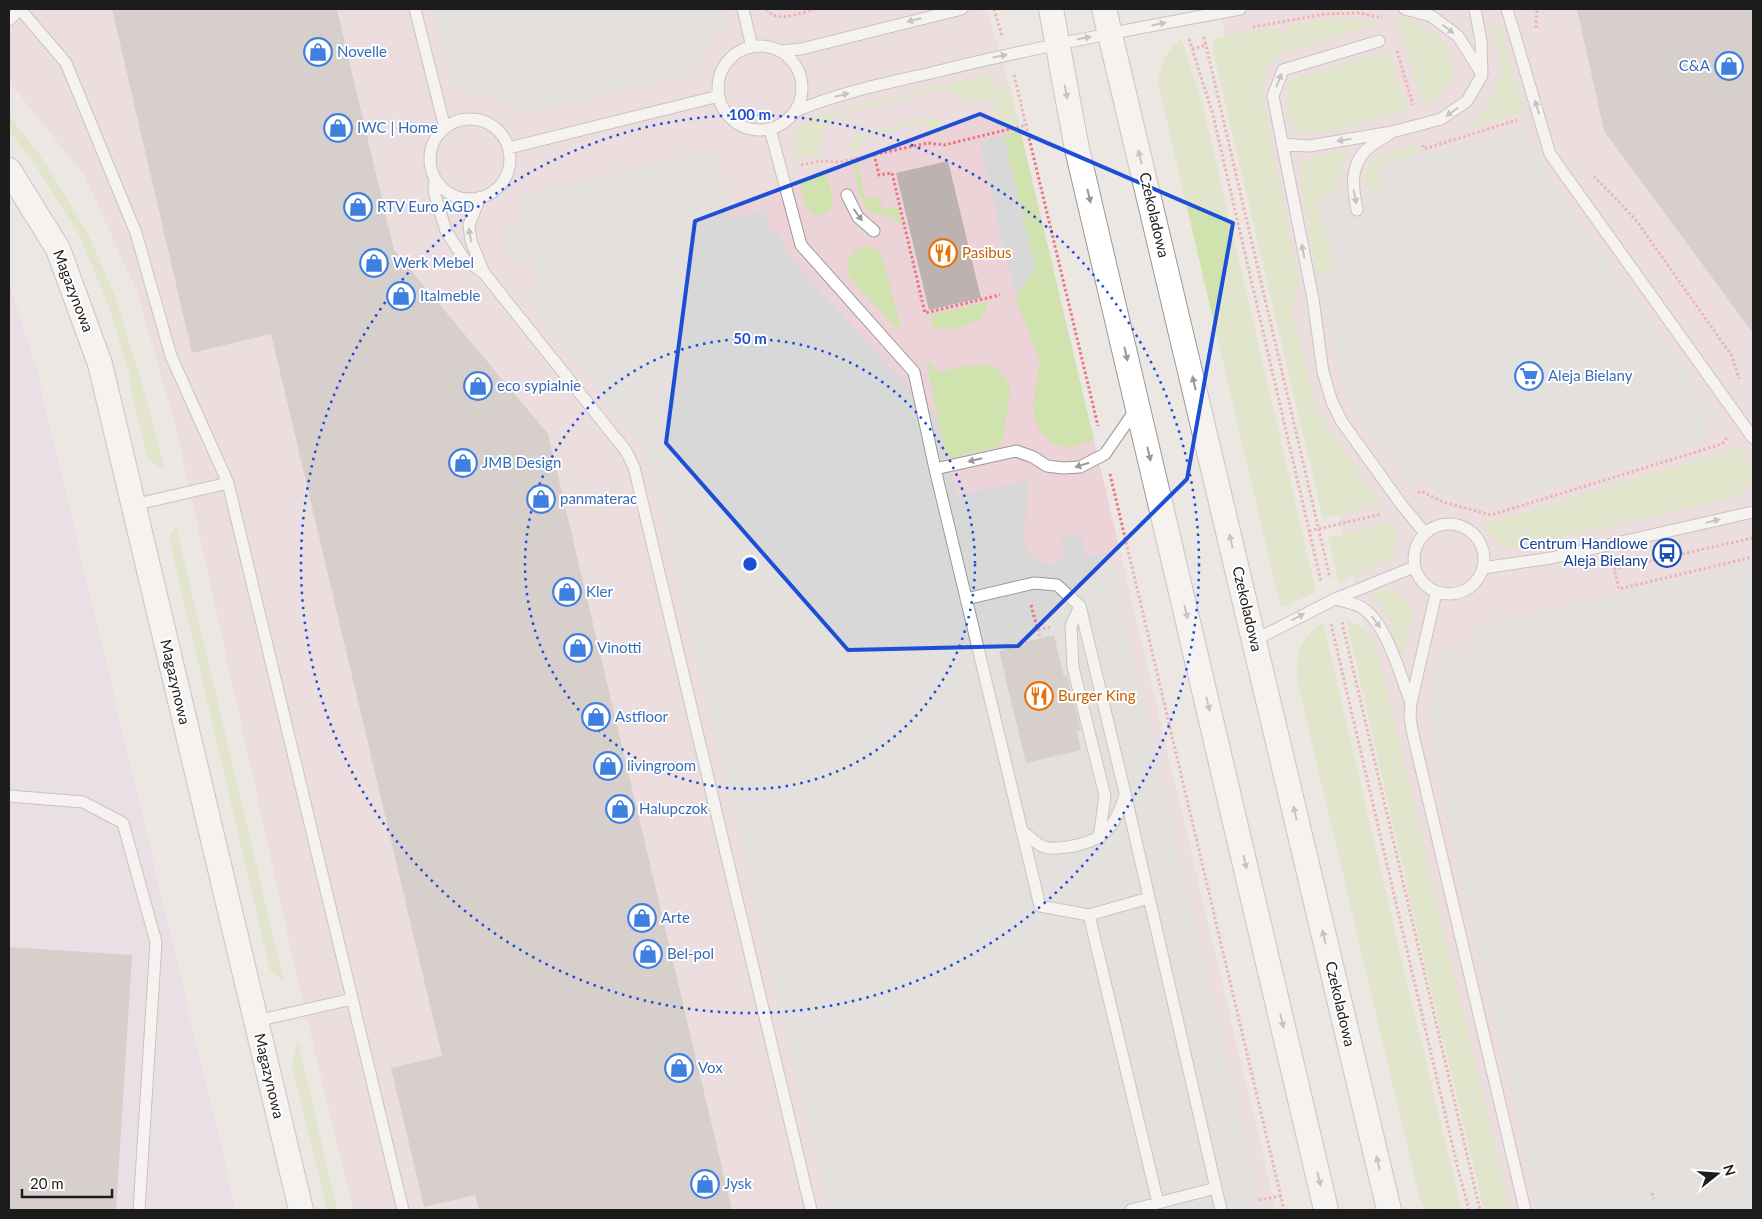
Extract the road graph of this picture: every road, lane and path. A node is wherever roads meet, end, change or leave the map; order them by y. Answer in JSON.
{"nodes":[{"id":1,"x":20,"y":9,"type":"edge"},
{"id":2,"x":415,"y":9,"type":"edge"},
{"id":3,"x":743,"y":9,"type":"edge"},
{"id":4,"x":766,"y":9,"type":"edge"},
{"id":5,"x":815,"y":9,"type":"edge"},
{"id":6,"x":962,"y":9,"type":"edge"},
{"id":7,"x":1051,"y":9,"type":"edge"},
{"id":8,"x":1104,"y":9,"type":"edge"},
{"id":9,"x":1240,"y":9,"type":"edge"},
{"id":10,"x":1405,"y":9,"type":"edge"},
{"id":11,"x":1475,"y":9,"type":"edge"},
{"id":12,"x":1507,"y":9,"type":"edge"},
{"id":13,"x":1537,"y":9,"type":"edge"},
{"id":14,"x":9,"y":20,"type":"edge"},
{"id":15,"x":1202,"y":29,"type":"dead end"},
{"id":16,"x":1536,"y":30,"type":"dead end"},
{"id":17,"x":1111,"y":33,"type":"junction"},
{"id":18,"x":1380,"y":41,"type":"dead end"},
{"id":19,"x":1056,"y":44,"type":"junction"},
{"id":20,"x":1206,"y":45,"type":"junction"},
{"id":21,"x":752,"y":47,"type":"junction"},
{"id":22,"x":1192,"y":49,"type":"dead end"},
{"id":23,"x":780,"y":51,"type":"junction"},
{"id":24,"x":1482,"y":74,"type":"junction"},
{"id":25,"x":1013,"y":75,"type":"dead end"},
{"id":26,"x":719,"y":96,"type":"junction"},
{"id":27,"x":796,"y":111,"type":"junction"},
{"id":28,"x":1524,"y":120,"type":"dead end"},
{"id":29,"x":1026,"y":125,"type":"junction"},
{"id":30,"x":445,"y":128,"type":"junction"},
{"id":31,"x":770,"y":129,"type":"junction"},
{"id":32,"x":1392,"y":132,"type":"junction"},
{"id":33,"x":1282,"y":144,"type":"junction"},
{"id":34,"x":1423,"y":144,"type":"dead end"},
{"id":35,"x":509,"y":148,"type":"junction"},
{"id":36,"x":874,"y":154,"type":"junction"},
{"id":37,"x":9,"y":170,"type":"edge"},
{"id":38,"x":781,"y":170,"type":"junction"},
{"id":39,"x":1588,"y":170,"type":"dead end"},
{"id":40,"x":435,"y":178,"type":"junction"},
{"id":41,"x":847,"y":195,"type":"dead end"},
{"id":42,"x":480,"y":197,"type":"junction"},
{"id":43,"x":1357,"y":210,"type":"dead end"},
{"id":44,"x":874,"y":231,"type":"dead end"},
{"id":45,"x":484,"y":273,"type":"junction"},
{"id":46,"x":1000,"y":295,"type":"dead end"},
{"id":47,"x":1739,"y":382,"type":"dead end"},
{"id":48,"x":1138,"y":407,"type":"junction"},
{"id":49,"x":1732,"y":431,"type":"dead end"},
{"id":50,"x":1753,"y":438,"type":"edge"},
{"id":51,"x":1105,"y":454,"type":"junction"},
{"id":52,"x":935,"y":470,"type":"junction"},
{"id":53,"x":228,"y":483,"type":"junction"},
{"id":54,"x":1416,"y":494,"type":"dead end"},
{"id":55,"x":133,"y":505,"type":"junction"},
{"id":56,"x":1753,"y":512,"type":"edge"},
{"id":57,"x":1386,"y":513,"type":"dead end"},
{"id":58,"x":1319,"y":529,"type":"junction"},
{"id":59,"x":1309,"y":531,"type":"dead end"},
{"id":60,"x":1424,"y":532,"type":"junction"},
{"id":61,"x":1753,"y":538,"type":"edge"},
{"id":62,"x":1753,"y":557,"type":"edge"},
{"id":63,"x":1414,"y":567,"type":"junction"},
{"id":64,"x":1483,"y":568,"type":"junction"},
{"id":65,"x":1331,"y":583,"type":"dead end"},
{"id":66,"x":1436,"y":593,"type":"junction"},
{"id":67,"x":966,"y":599,"type":"junction"},
{"id":68,"x":1335,"y":599,"type":"junction"},
{"id":69,"x":1031,"y":603,"type":"dead end"},
{"id":70,"x":1080,"y":606,"type":"junction"},
{"id":71,"x":1341,"y":619,"type":"dead end"},
{"id":72,"x":1040,"y":638,"type":"dead end"},
{"id":73,"x":1255,"y":640,"type":"junction"},
{"id":74,"x":1412,"y":703,"type":"junction"},
{"id":75,"x":1125,"y":793,"type":"junction"},
{"id":76,"x":9,"y":796,"type":"edge"},
{"id":77,"x":1022,"y":831,"type":"junction"},
{"id":78,"x":1098,"y":838,"type":"junction"},
{"id":79,"x":1149,"y":898,"type":"junction"},
{"id":80,"x":1089,"y":916,"type":"junction"},
{"id":81,"x":352,"y":999,"type":"junction"},
{"id":82,"x":256,"y":1021,"type":"junction"},
{"id":83,"x":1216,"y":1188,"type":"junction"},
{"id":84,"x":1652,"y":1193,"type":"dead end"},
{"id":85,"x":1281,"y":1196,"type":"junction"},
{"id":86,"x":1654,"y":1199,"type":"dead end"},
{"id":87,"x":1259,"y":1200,"type":"dead end"},
{"id":88,"x":1158,"y":1204,"type":"junction"},
{"id":89,"x":139,"y":1210,"type":"edge"},
{"id":90,"x":301,"y":1210,"type":"edge"},
{"id":91,"x":403,"y":1210,"type":"edge"},
{"id":92,"x":811,"y":1210,"type":"edge"},
{"id":93,"x":1131,"y":1210,"type":"edge"},
{"id":94,"x":1221,"y":1210,"type":"edge"},
{"id":95,"x":1284,"y":1210,"type":"edge"},
{"id":96,"x":1326,"y":1210,"type":"edge"},
{"id":97,"x":1389,"y":1210,"type":"edge"},
{"id":98,"x":1480,"y":1210,"type":"edge"},
{"id":99,"x":1525,"y":1210,"type":"edge"}],
"edges":[{"from":1,"to":14,"type":"lane"},
{"from":1,"to":53,"type":"lane"},
{"from":2,"to":30,"type":"lane"},
{"from":3,"to":21,"type":"lane"},
{"from":4,"to":5,"type":"path"},
{"from":6,"to":23,"type":"lane","one_way":true},
{"from":7,"to":19,"type":"street"},
{"from":8,"to":17,"type":"street","name":"Czekoladowa"},
{"from":17,"to":9,"type":"lane","one_way":true},
{"from":10,"to":24,"type":"lane","one_way":true},
{"from":11,"to":24,"type":"lane"},
{"from":50,"to":12,"type":"lane","one_way":true},
{"from":13,"to":16,"type":"path"},
{"from":15,"to":20,"type":"path"},
{"from":19,"to":17,"type":"lane","one_way":true},
{"from":73,"to":17,"type":"street","name":"Czekoladowa","one_way":true},
{"from":33,"to":18,"type":"lane","one_way":true},
{"from":27,"to":19,"type":"lane","one_way":true},
{"from":19,"to":48,"type":"street","one_way":true},
{"from":20,"to":22,"type":"path"},
{"from":20,"to":58,"type":"path"},
{"from":21,"to":23,"type":"lane"},
{"from":21,"to":26,"type":"lane"},
{"from":23,"to":27,"type":"lane"},
{"from":24,"to":32,"type":"lane","one_way":true},
{"from":25,"to":29,"type":"path"},
{"from":26,"to":31,"type":"lane"},
{"from":26,"to":35,"type":"lane"},
{"from":27,"to":31,"type":"lane"},
{"from":28,"to":34,"type":"path"},
{"from":29,"to":36,"type":"path"},
{"from":29,"to":51,"type":"path"},
{"from":30,"to":35,"type":"lane"},
{"from":30,"to":40,"type":"lane"},
{"from":31,"to":38,"type":"lane"},
{"from":32,"to":33,"type":"lane","one_way":true},
{"from":32,"to":43,"type":"lane","one_way":true},
{"from":60,"to":33,"type":"lane","one_way":true},
{"from":35,"to":42,"type":"lane"},
{"from":36,"to":38,"type":"path"},
{"from":36,"to":46,"type":"path"},
{"from":37,"to":55,"type":"street","name":"Magazynowa"},
{"from":38,"to":52,"type":"lane"},
{"from":39,"to":47,"type":"path"},
{"from":40,"to":42,"type":"lane"},
{"from":40,"to":45,"type":"lane"},
{"from":41,"to":44,"type":"lane","one_way":true},
{"from":45,"to":42,"type":"lane","one_way":true},
{"from":45,"to":92,"type":"lane"},
{"from":48,"to":51,"type":"lane"},
{"from":48,"to":96,"type":"street","one_way":true},
{"from":49,"to":54,"type":"path"},
{"from":51,"to":52,"type":"lane","one_way":true},
{"from":51,"to":85,"type":"path"},
{"from":52,"to":67,"type":"lane"},
{"from":53,"to":55,"type":"lane"},
{"from":53,"to":81,"type":"lane"},
{"from":55,"to":82,"type":"street","name":"Magazynowa"},
{"from":64,"to":56,"type":"lane","one_way":true},
{"from":57,"to":58,"type":"path"},
{"from":58,"to":59,"type":"path"},
{"from":58,"to":65,"type":"path"},
{"from":60,"to":63,"type":"lane"},
{"from":60,"to":64,"type":"lane"},
{"from":61,"to":62,"type":"path"},
{"from":63,"to":66,"type":"lane"},
{"from":63,"to":68,"type":"lane"},
{"from":64,"to":66,"type":"lane"},
{"from":66,"to":74,"type":"lane"},
{"from":67,"to":70,"type":"lane"},
{"from":67,"to":77,"type":"lane"},
{"from":73,"to":68,"type":"lane","one_way":true},
{"from":68,"to":74,"type":"lane","one_way":true},
{"from":69,"to":72,"type":"path"},
{"from":70,"to":75,"type":"lane"},
{"from":70,"to":78,"type":"lane"},
{"from":71,"to":98,"type":"path"},
{"from":97,"to":73,"type":"street","name":"Czekoladowa","one_way":true},
{"from":74,"to":99,"type":"lane"},
{"from":75,"to":78,"type":"lane"},
{"from":75,"to":79,"type":"lane"},
{"from":76,"to":89,"type":"lane"},
{"from":77,"to":78,"type":"lane"},
{"from":77,"to":80,"type":"lane"},
{"from":79,"to":80,"type":"lane"},
{"from":79,"to":83,"type":"lane"},
{"from":80,"to":88,"type":"lane"},
{"from":81,"to":82,"type":"lane"},
{"from":81,"to":91,"type":"lane"},
{"from":82,"to":90,"type":"street","name":"Magazynowa"},
{"from":83,"to":88,"type":"lane"},
{"from":83,"to":94,"type":"lane"},
{"from":84,"to":86,"type":"path"},
{"from":85,"to":87,"type":"path"},
{"from":85,"to":95,"type":"path"},
{"from":88,"to":93,"type":"lane"}]}
